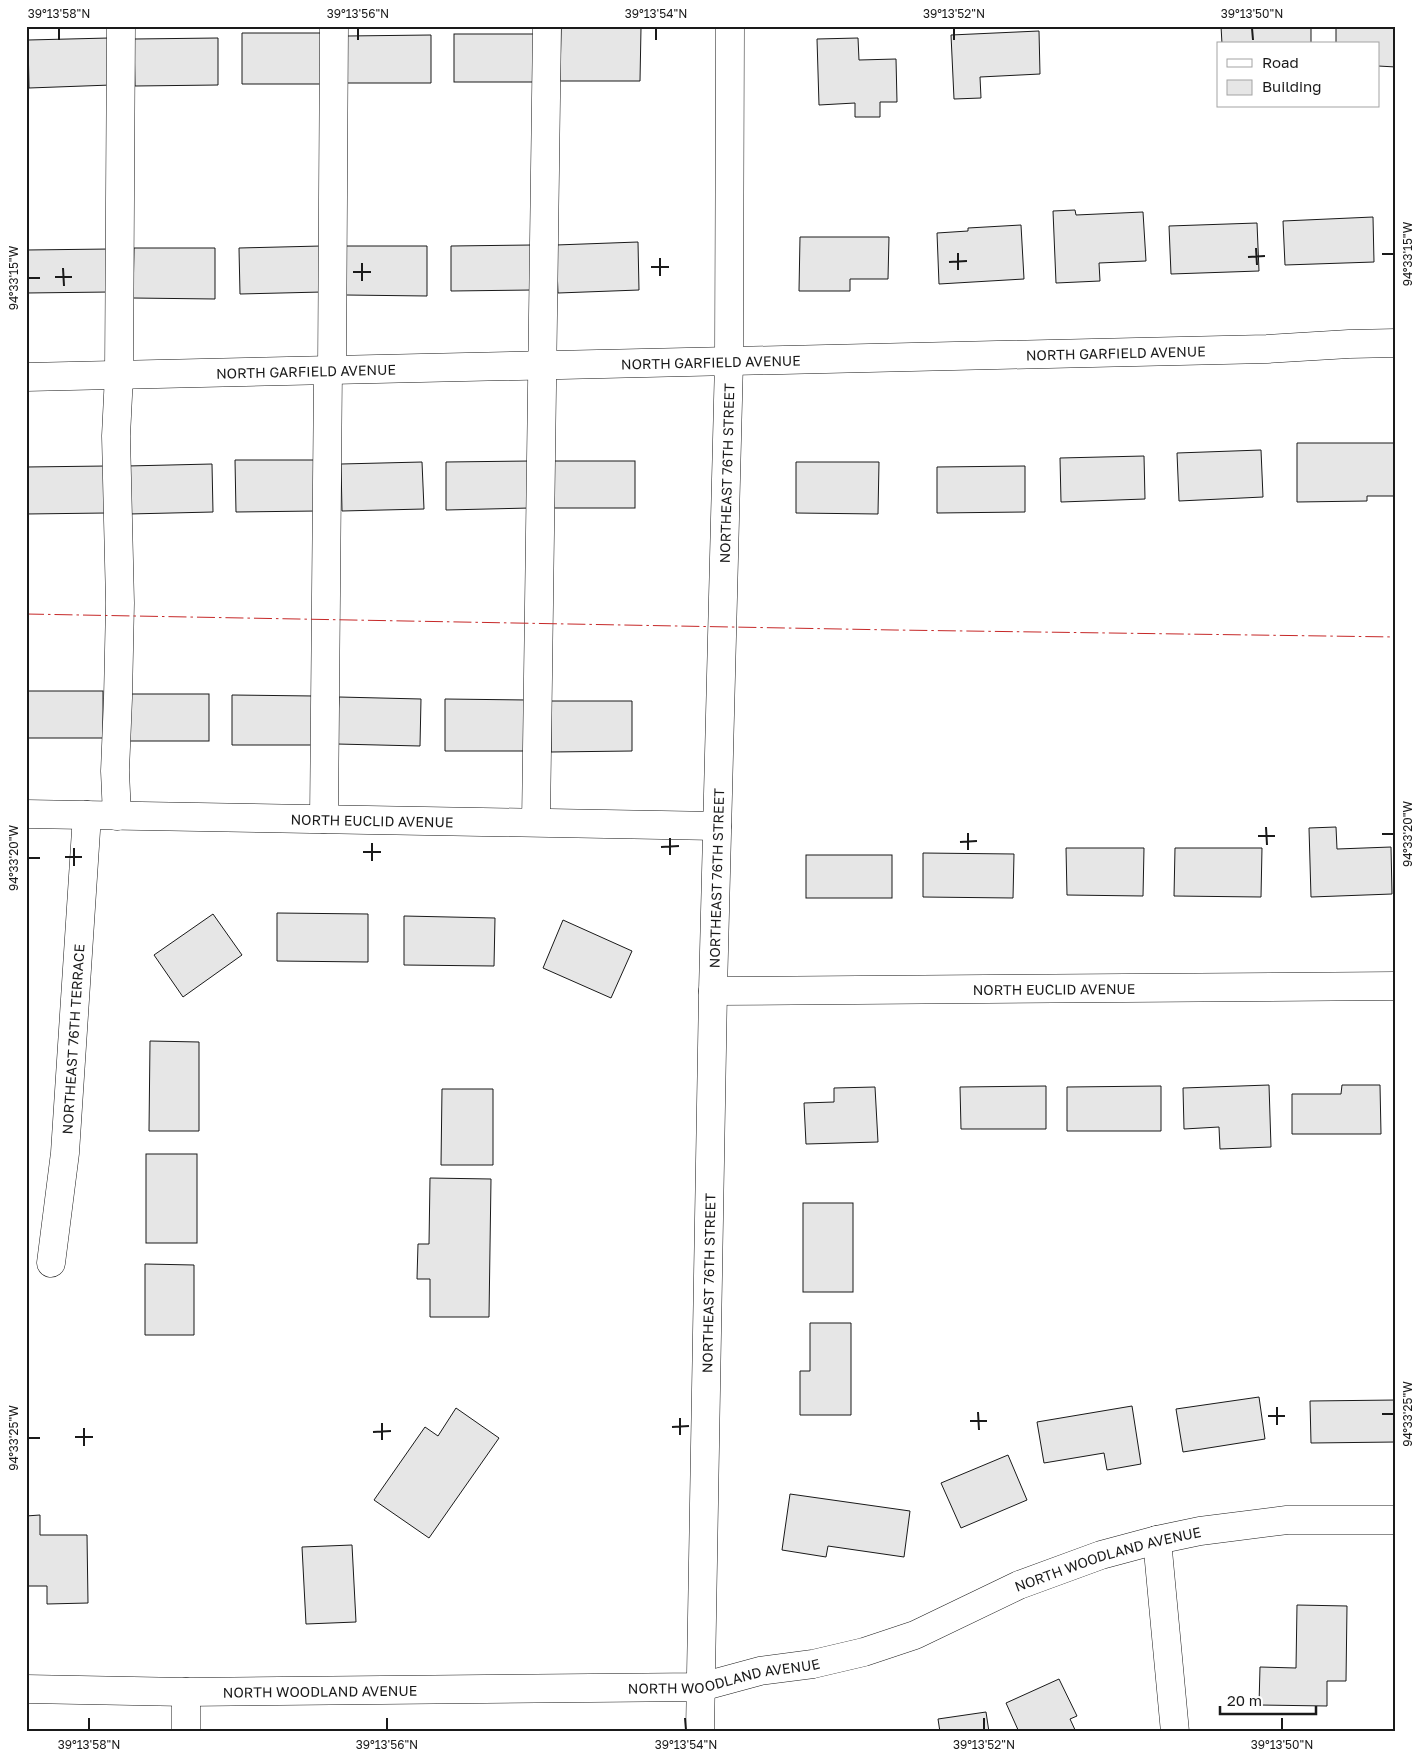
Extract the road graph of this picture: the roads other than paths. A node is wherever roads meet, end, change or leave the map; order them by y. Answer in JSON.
{"nodes":[{"id":1,"x":122,"y":26,"type":"edge"},
{"id":2,"x":334,"y":26,"type":"edge"},
{"id":3,"x":547,"y":26,"type":"edge"},
{"id":4,"x":730,"y":26,"type":"edge"},
{"id":5,"x":1396,"y":343,"type":"edge"},
{"id":6,"x":729,"y":361,"type":"junction"},
{"id":7,"x":542,"y":365,"type":"junction"},
{"id":8,"x":330,"y":370,"type":"junction"},
{"id":9,"x":119,"y":375,"type":"junction"},
{"id":10,"x":26,"y":377,"type":"edge"},
{"id":11,"x":26,"y":814,"type":"edge"},
{"id":12,"x":87,"y":815,"type":"junction"},
{"id":13,"x":117,"y":816,"type":"junction"},
{"id":14,"x":324,"y":819,"type":"junction"},
{"id":15,"x":536,"y":822,"type":"junction"},
{"id":16,"x":717,"y":826,"type":"junction"},
{"id":17,"x":1396,"y":986,"type":"edge"},
{"id":18,"x":713,"y":990,"type":"junction"},
{"id":19,"x":51,"y":1263,"type":"dead end"},
{"id":20,"x":1396,"y":1520,"type":"edge"},
{"id":21,"x":1157,"y":1540,"type":"junction"},
{"id":22,"x":701,"y":1687,"type":"junction"},
{"id":23,"x":26,"y":1689,"type":"edge"},
{"id":24,"x":186,"y":1692,"type":"junction"},
{"id":25,"x":186,"y":1732,"type":"edge"},
{"id":26,"x":700,"y":1732,"type":"edge"},
{"id":27,"x":1175,"y":1732,"type":"edge"}],
"edges":[{"from":1,"to":9,"type":"street"},
{"from":2,"to":8,"type":"street"},
{"from":3,"to":7,"type":"street"},
{"from":4,"to":6,"type":"street","name":"NORTHEAST 76TH STREET"},
{"from":5,"to":6,"type":"street","name":"NORTH GARFIELD AVENUE"},
{"from":6,"to":7,"type":"street","name":"NORTH GARFIELD AVENUE"},
{"from":6,"to":16,"type":"street","name":"NORTHEAST 76TH STREET"},
{"from":7,"to":8,"type":"street","name":"NORTH GARFIELD AVENUE"},
{"from":7,"to":15,"type":"street"},
{"from":8,"to":9,"type":"street","name":"NORTH GARFIELD AVENUE"},
{"from":8,"to":14,"type":"street"},
{"from":9,"to":10,"type":"street","name":"NORTH GARFIELD AVENUE"},
{"from":9,"to":13,"type":"street"},
{"from":11,"to":12,"type":"street","name":"NORTH EUCLID AVENUE"},
{"from":12,"to":13,"type":"street","name":"NORTH EUCLID AVENUE"},
{"from":12,"to":19,"type":"street","name":"NORTHEAST 76TH TERRACE"},
{"from":13,"to":14,"type":"street","name":"NORTH EUCLID AVENUE"},
{"from":14,"to":15,"type":"street","name":"NORTH EUCLID AVENUE"},
{"from":15,"to":16,"type":"street","name":"NORTH EUCLID AVENUE"},
{"from":16,"to":18,"type":"street","name":"NORTHEAST 76TH STREET"},
{"from":17,"to":18,"type":"street","name":"NORTH EUCLID AVENUE"},
{"from":18,"to":22,"type":"street","name":"NORTHEAST 76TH STREET"},
{"from":20,"to":21,"type":"street","name":"NORTH WOODLAND AVENUE"},
{"from":21,"to":22,"type":"street","name":"NORTH WOODLAND AVENUE"},
{"from":21,"to":27,"type":"street"},
{"from":22,"to":24,"type":"street","name":"NORTH WOODLAND AVENUE"},
{"from":22,"to":26,"type":"street","name":"NORTHEAST 76TH STREET"},
{"from":23,"to":24,"type":"street","name":"NORTH WOODLAND AVENUE"},
{"from":24,"to":25,"type":"street"}]}
